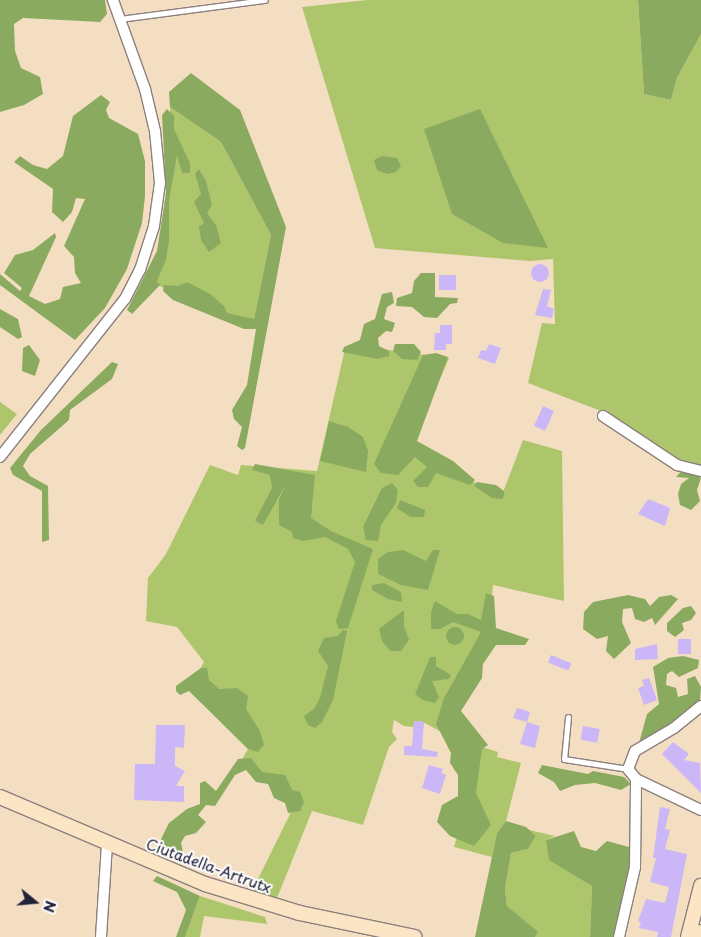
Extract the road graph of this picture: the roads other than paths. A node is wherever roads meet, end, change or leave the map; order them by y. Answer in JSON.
{"nodes":[{"id":1,"x":113,"y":0,"type":"edge"},
{"id":2,"x":265,"y":0,"type":"edge"},
{"id":3,"x":120,"y":19,"type":"junction"},
{"id":4,"x":603,"y":416,"type":"dead end"},
{"id":5,"x":0,"y":457,"type":"edge"},
{"id":6,"x":701,"y":471,"type":"edge"},
{"id":7,"x":701,"y":706,"type":"edge"},
{"id":8,"x":568,"y":717,"type":"dead end"},
{"id":9,"x":628,"y":770,"type":"junction"},
{"id":10,"x":636,"y":779,"type":"junction"},
{"id":11,"x":0,"y":797,"type":"edge"},
{"id":12,"x":701,"y":810,"type":"edge"},
{"id":13,"x":107,"y":843,"type":"junction"},
{"id":14,"x":701,"y":886,"type":"edge"},
{"id":15,"x":701,"y":932,"type":"edge"},
{"id":16,"x":101,"y":937,"type":"edge"},
{"id":17,"x":415,"y":937,"type":"edge"},
{"id":18,"x":619,"y":937,"type":"edge"},
{"id":19,"x":688,"y":937,"type":"edge"},
{"id":20,"x":700,"y":937,"type":"edge"}],
"edges":[{"from":1,"to":3,"type":"street"},
{"from":2,"to":3,"type":"lane"},
{"from":3,"to":5,"type":"street"},
{"from":4,"to":6,"type":"street"},
{"from":7,"to":9,"type":"street"},
{"from":8,"to":9,"type":"lane"},
{"from":9,"to":10,"type":"street"},
{"from":10,"to":12,"type":"street"},
{"from":10,"to":18,"type":"street"},
{"from":11,"to":13,"type":"main road","name":"Ciutadella-Artrutx"},
{"from":13,"to":16,"type":"street"},
{"from":13,"to":17,"type":"main road","name":"Ciutadella-Artrutx"},
{"from":14,"to":19,"type":"main road"},
{"from":15,"to":20,"type":"main road"}]}
